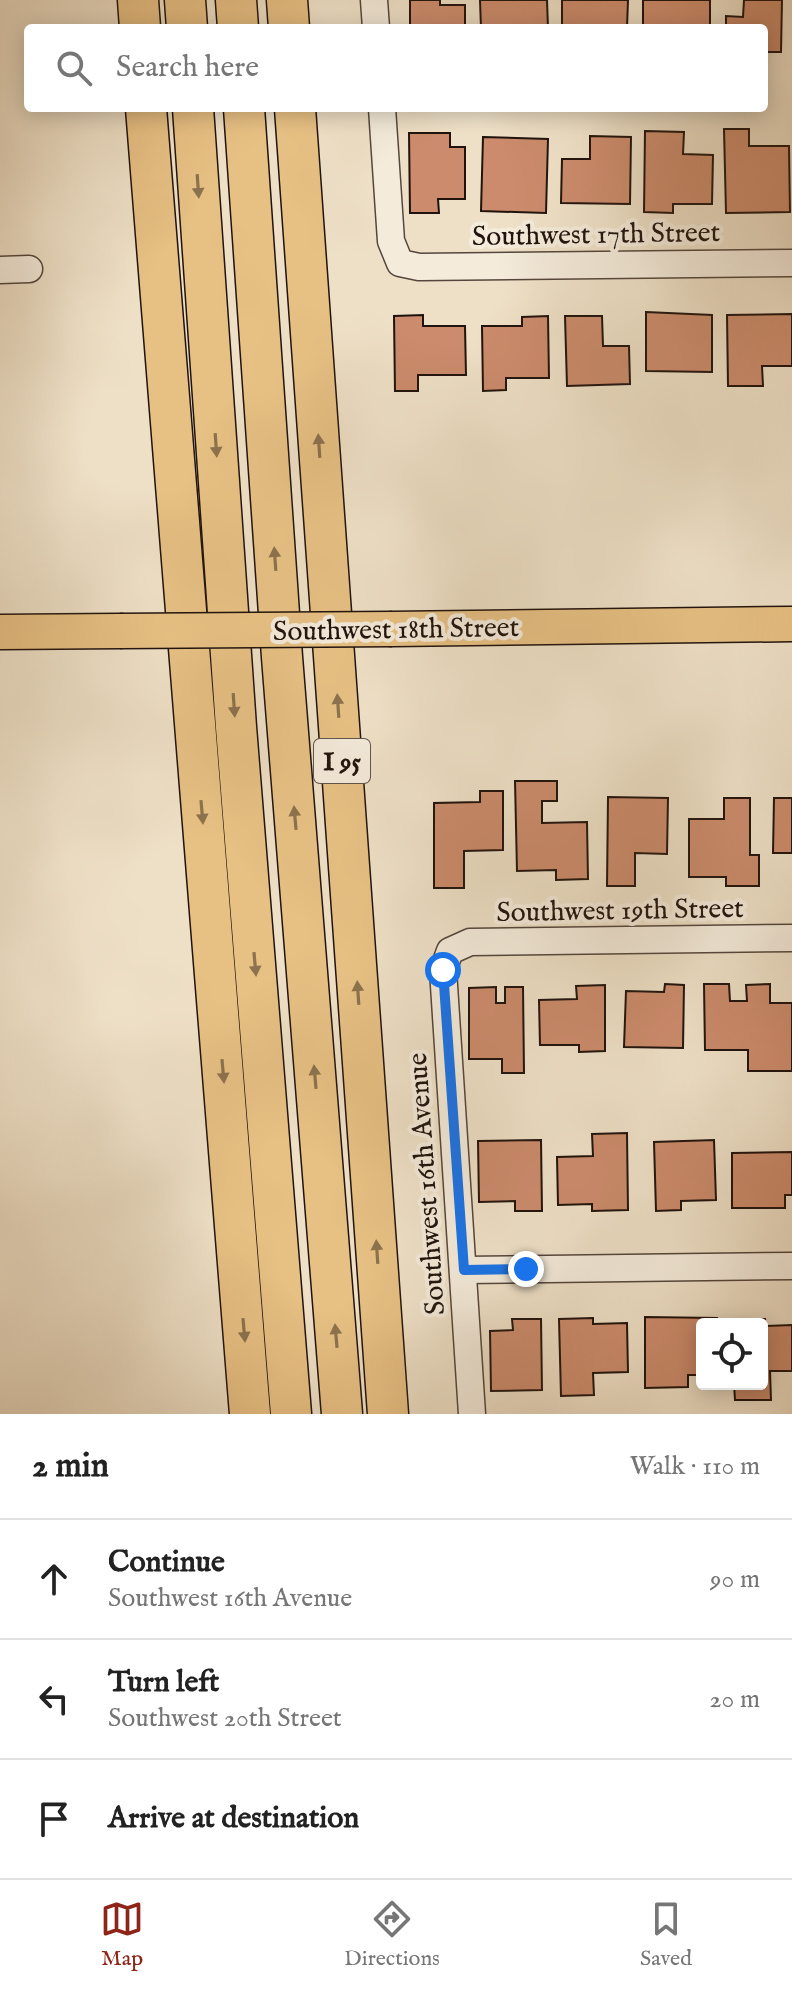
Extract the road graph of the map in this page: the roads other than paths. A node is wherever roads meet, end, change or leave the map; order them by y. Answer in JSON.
{"nodes":[{"id":1,"x":138,"y":0,"type":"edge"},
{"id":2,"x":185,"y":0,"type":"edge"},
{"id":3,"x":236,"y":0,"type":"edge"},
{"id":4,"x":287,"y":0,"type":"edge"},
{"id":5,"x":374,"y":0,"type":"edge"},
{"id":6,"x":140,"y":24,"type":"edge"},
{"id":7,"x":187,"y":24,"type":"edge"},
{"id":8,"x":238,"y":24,"type":"edge"},
{"id":9,"x":289,"y":24,"type":"edge"},
{"id":10,"x":376,"y":24,"type":"edge"},
{"id":11,"x":146,"y":112,"type":"edge"},
{"id":12,"x":193,"y":112,"type":"edge"},
{"id":13,"x":244,"y":112,"type":"edge"},
{"id":14,"x":295,"y":112,"type":"edge"},
{"id":15,"x":382,"y":112,"type":"edge"},
{"id":16,"x":792,"y":263,"type":"edge"},
{"id":17,"x":29,"y":269,"type":"dead end"},
{"id":18,"x":0,"y":270,"type":"edge"},
{"id":19,"x":792,"y":624,"type":"edge"},
{"id":20,"x":0,"y":632,"type":"edge"},
{"id":21,"x":792,"y":938,"type":"edge"},
{"id":22,"x":450,"y":951,"type":"joint"},
{"id":23,"x":792,"y":1266,"type":"edge"},
{"id":24,"x":464,"y":1270,"type":"junction"},
{"id":25,"x":250,"y":1414,"type":"edge"},
{"id":26,"x":291,"y":1414,"type":"edge"},
{"id":27,"x":342,"y":1414,"type":"edge"},
{"id":28,"x":388,"y":1414,"type":"edge"},
{"id":29,"x":472,"y":1414,"type":"edge"}],
"edges":[{"from":1,"to":6,"type":"highway"},
{"from":2,"to":7,"type":"highway"},
{"from":3,"to":8,"type":"highway"},
{"from":4,"to":9,"type":"highway"},
{"from":5,"to":10,"type":"street"},
{"from":11,"to":25,"type":"highway","one_way":true},
{"from":12,"to":26,"type":"highway","one_way":true},
{"from":27,"to":13,"type":"highway","one_way":true},
{"from":28,"to":14,"type":"highway","number":"I 95","one_way":true},
{"from":15,"to":16,"type":"street","name":"Southwest 17th Street"},
{"from":17,"to":18,"type":"street"},
{"from":19,"to":20,"type":"main road","name":"Southwest 18th Street","bridge":true},
{"from":21,"to":22,"type":"street","name":"Southwest 19th Street"},
{"from":22,"to":24,"type":"street","name":"Southwest 16th Avenue"},
{"from":23,"to":24,"type":"street"},
{"from":24,"to":29,"type":"street","name":"Southwest 16th Avenue"}]}
